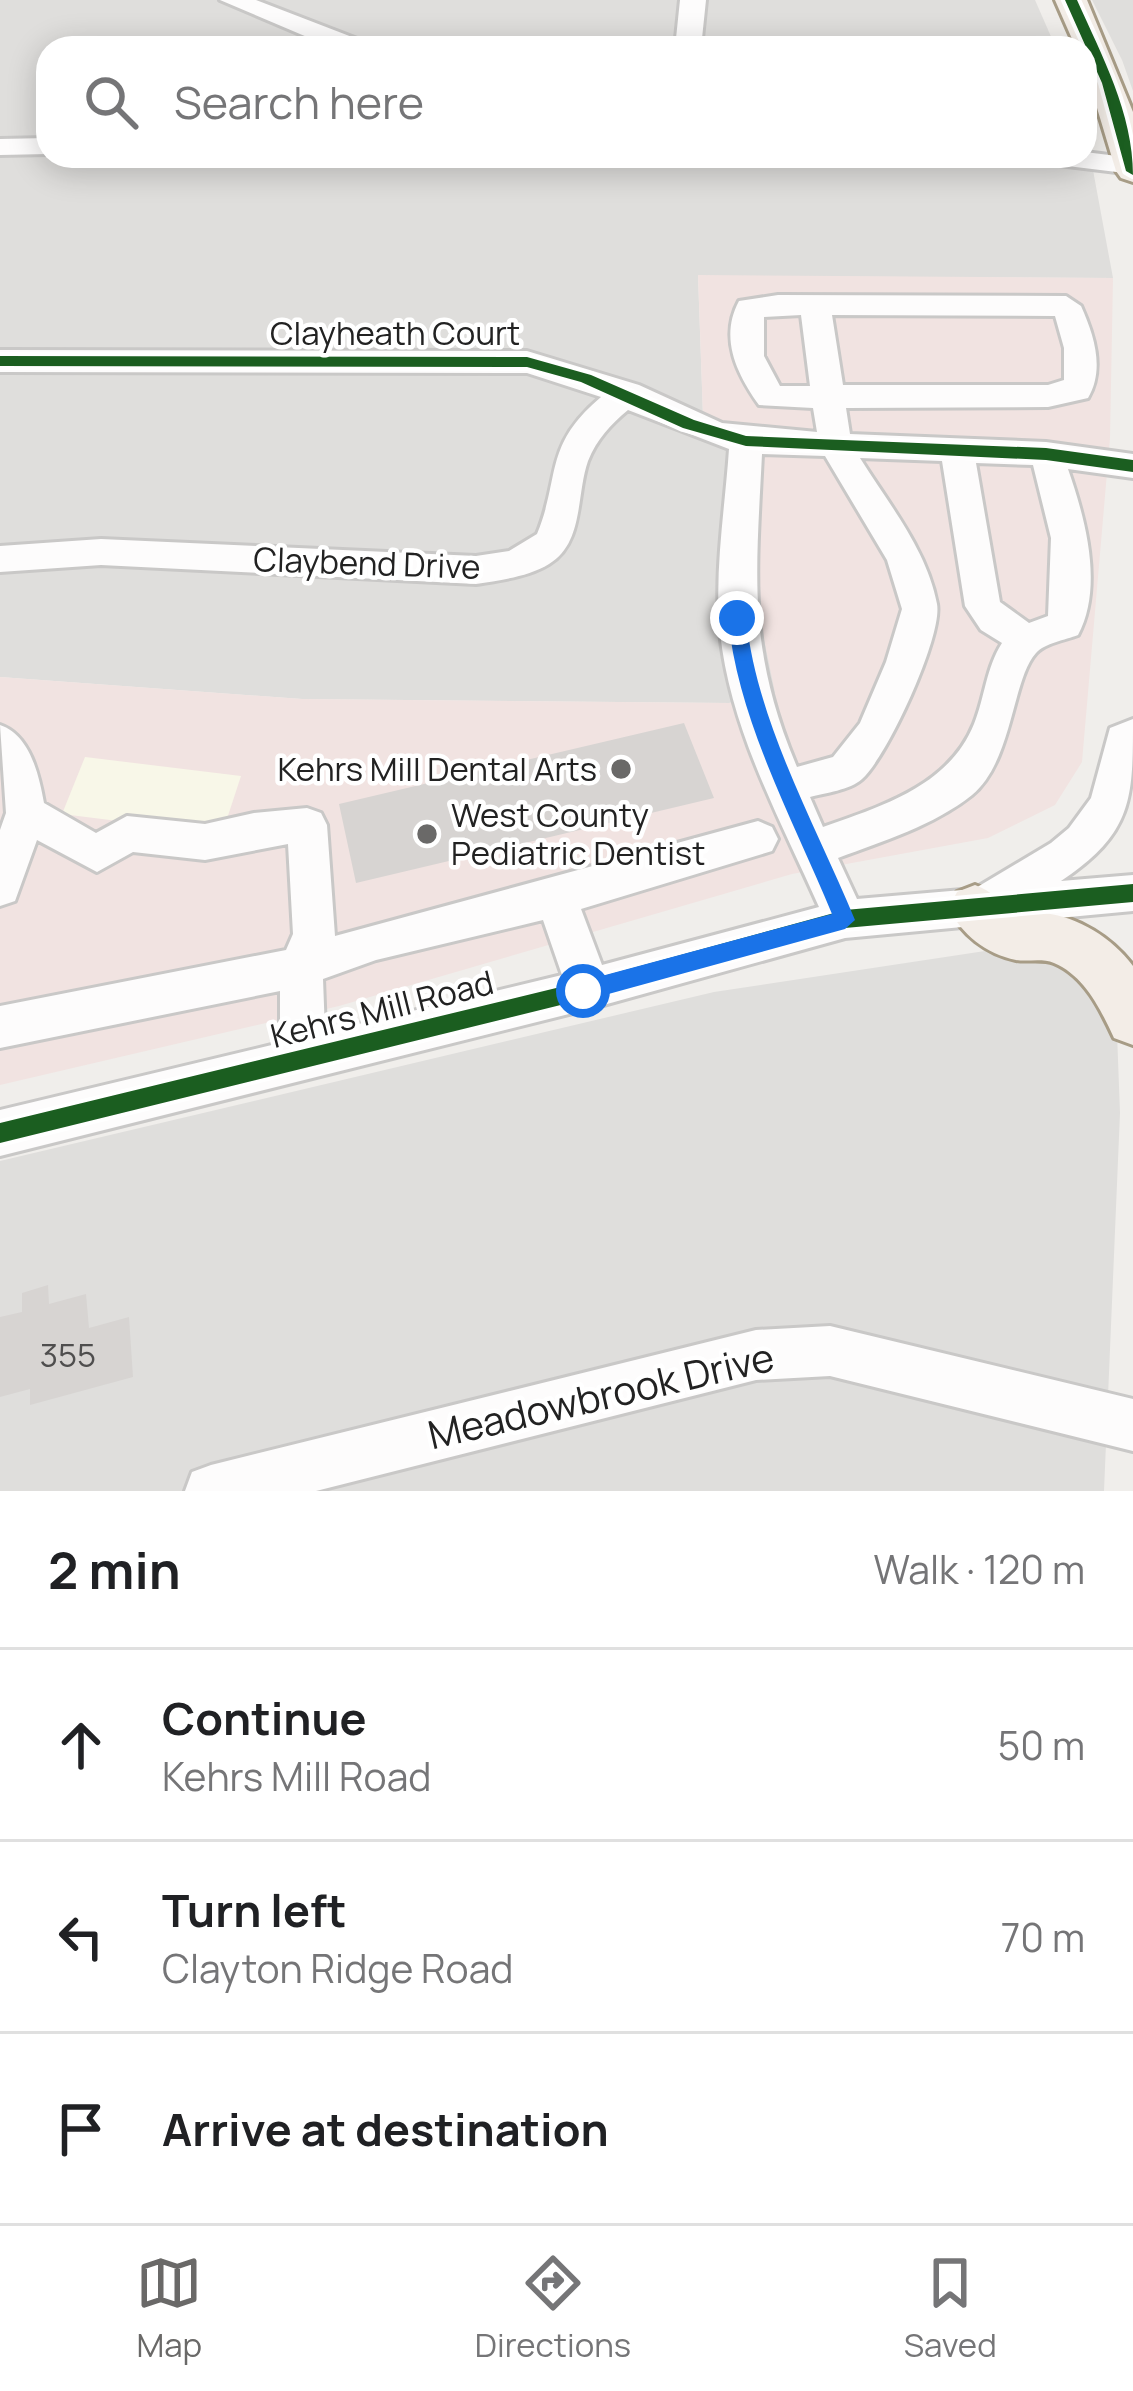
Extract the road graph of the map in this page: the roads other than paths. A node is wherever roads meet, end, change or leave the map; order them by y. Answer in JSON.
{"nodes":[{"id":1,"x":232,"y":0,"type":"edge"},
{"id":2,"x":693,"y":0,"type":"edge"},
{"id":3,"x":1071,"y":0,"type":"edge"},
{"id":4,"x":1090,"y":0,"type":"edge"},
{"id":5,"x":325,"y":36,"type":"edge"},
{"id":6,"x":689,"y":36,"type":"edge"},
{"id":7,"x":1087,"y":36,"type":"edge"},
{"id":8,"x":1097,"y":58,"type":"edge"},
{"id":9,"x":36,"y":146,"type":"edge"},
{"id":10,"x":0,"y":147,"type":"edge"},
{"id":11,"x":1097,"y":150,"type":"edge"},
{"id":12,"x":1097,"y":158,"type":"edge"},
{"id":13,"x":1130,"y":160,"type":"edge"},
{"id":14,"x":814,"y":305,"type":"junction"},
{"id":15,"x":0,"y":361,"type":"edge"},
{"id":16,"x":628,"y":393,"type":"junction"},
{"id":17,"x":825,"y":394,"type":"junction"},
{"id":18,"x":746,"y":441,"type":"junction"},
{"id":19,"x":836,"y":445,"type":"junction"},
{"id":20,"x":957,"y":450,"type":"junction"},
{"id":21,"x":1046,"y":454,"type":"junction"},
{"id":22,"x":1133,"y":466,"type":"edge"},
{"id":23,"x":0,"y":559,"type":"edge"},
{"id":24,"x":1025,"y":639,"type":"junction"},
{"id":25,"x":1133,"y":735,"type":"edge"},
{"id":26,"x":0,"y":741,"type":"edge"},
{"id":27,"x":789,"y":786,"type":"junction"},
{"id":28,"x":26,"y":813,"type":"junction"},
{"id":29,"x":758,"y":839,"type":"dead end"},
{"id":30,"x":815,"y":848,"type":"junction"},
{"id":31,"x":0,"y":888,"type":"edge"},
{"id":32,"x":1133,"y":893,"type":"edge"},
{"id":33,"x":556,"y":898,"type":"junction"},
{"id":34,"x":975,"y":908,"type":"junction"},
{"id":35,"x":845,"y":920,"type":"junction"},
{"id":36,"x":301,"y":967,"type":"junction"},
{"id":37,"x":590,"y":989,"type":"junction"},
{"id":38,"x":1133,"y":1020,"type":"edge"},
{"id":39,"x":0,"y":1027,"type":"edge"},
{"id":40,"x":303,"y":1059,"type":"junction"},
{"id":41,"x":0,"y":1132,"type":"edge"},
{"id":42,"x":1133,"y":1425,"type":"edge"},
{"id":43,"x":240,"y":1487,"type":"edge"}],
"edges":[{"from":1,"to":5,"type":"street"},
{"from":2,"to":6,"type":"street"},
{"from":3,"to":4,"type":"street"},
{"from":3,"to":7,"type":"main road"},
{"from":8,"to":13,"type":"main road"},
{"from":9,"to":10,"type":"street"},
{"from":11,"to":13,"type":"street"},
{"from":12,"to":13,"type":"street"},
{"from":14,"to":17,"type":"street"},
{"from":14,"to":17,"type":"street"},
{"from":14,"to":17,"type":"street"},
{"from":15,"to":16,"type":"street","name":"Clayheath Court"},
{"from":16,"to":18,"type":"street","name":"Clayheath Court"},
{"from":16,"to":23,"type":"street","name":"Claybend Drive"},
{"from":17,"to":19,"type":"street"},
{"from":18,"to":19,"type":"street","name":"Clayheath Court"},
{"from":18,"to":27,"type":"street"},
{"from":19,"to":20,"type":"street","name":"Clayheath Court"},
{"from":19,"to":27,"type":"street"},
{"from":20,"to":21,"type":"street","name":"Clayheath Court"},
{"from":20,"to":24,"type":"street"},
{"from":21,"to":22,"type":"street","name":"Clayheath Court"},
{"from":21,"to":24,"type":"street"},
{"from":24,"to":30,"type":"street"},
{"from":25,"to":34,"type":"street"},
{"from":26,"to":28,"type":"street"},
{"from":27,"to":30,"type":"street"},
{"from":28,"to":31,"type":"street"},
{"from":28,"to":36,"type":"street"},
{"from":29,"to":33,"type":"street"},
{"from":30,"to":35,"type":"street"},
{"from":32,"to":34,"type":"street","name":"Kehrs Mill Road"},
{"from":33,"to":36,"type":"street"},
{"from":33,"to":37,"type":"street"},
{"from":34,"to":35,"type":"street","name":"Kehrs Mill Road"},
{"from":34,"to":38,"type":"main road"},
{"from":35,"to":37,"type":"street","name":"Kehrs Mill Road"},
{"from":36,"to":39,"type":"street"},
{"from":36,"to":40,"type":"street"},
{"from":37,"to":40,"type":"street","name":"Kehrs Mill Road"},
{"from":40,"to":41,"type":"street","name":"Kehrs Mill Road"},
{"from":42,"to":43,"type":"street","name":"Meadowbrook Drive"}]}
